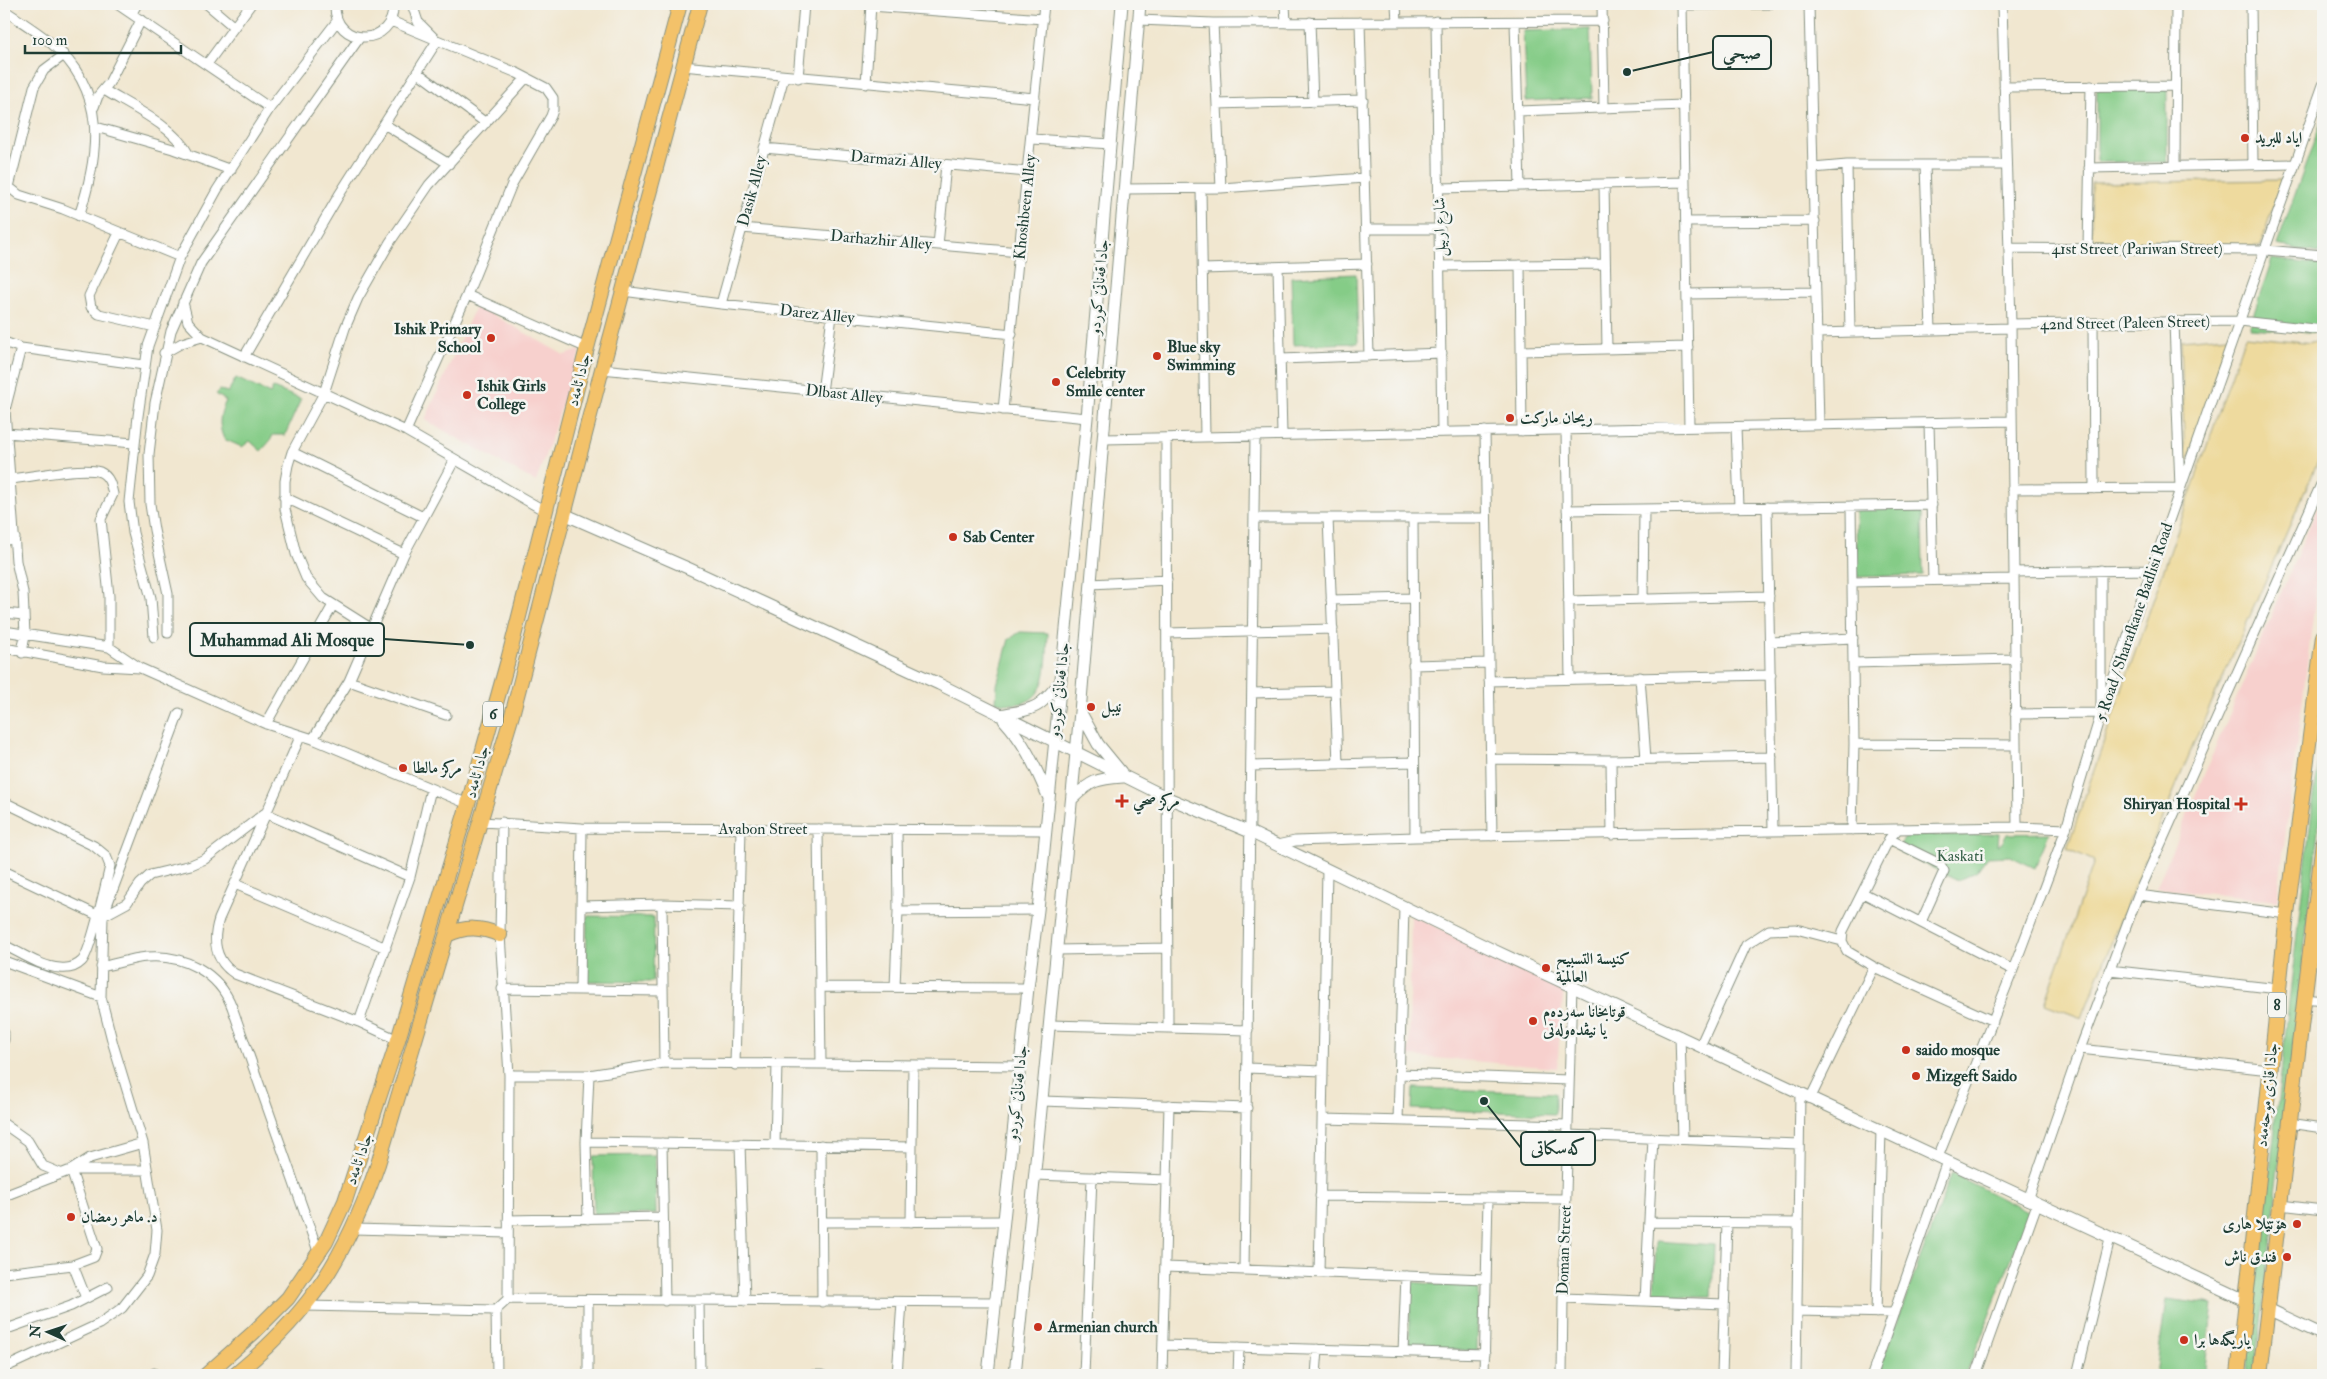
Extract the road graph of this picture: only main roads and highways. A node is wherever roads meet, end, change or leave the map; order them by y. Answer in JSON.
{"nodes":[{"id":1,"x":680,"y":4,"type":"edge"},
{"id":2,"x":700,"y":4,"type":"edge"},
{"id":3,"x":631,"y":186,"type":"junction"},
{"id":4,"x":649,"y":190,"type":"junction"},
{"id":5,"x":622,"y":218,"type":"junction"},
{"id":6,"x":641,"y":224,"type":"junction"},
{"id":7,"x":2323,"y":636,"type":"edge"},
{"id":8,"x":2323,"y":841,"type":"edge"},
{"id":9,"x":2321,"y":877,"type":"edge"},
{"id":10,"x":447,"y":935,"type":"junction"},
{"id":11,"x":500,"y":935,"type":"road end"},
{"id":12,"x":2317,"y":937,"type":"edge"},
{"id":13,"x":206,"y":1375,"type":"edge"},
{"id":14,"x":235,"y":1375,"type":"edge"},
{"id":15,"x":2238,"y":1375,"type":"edge"},
{"id":16,"x":2260,"y":1375,"type":"edge"}],
"edges":[{"from":1,"to":3,"type":"main road","name":"جادا ئامەد","number":"6"},
{"from":2,"to":4,"type":"main road","name":"جادا ئامەد","number":"6"},
{"from":3,"to":4,"type":"main road"},
{"from":3,"to":5,"type":"main road","name":"جادا ئامەد","number":"6"},
{"from":4,"to":6,"type":"main road","name":"جادا ئامەد","number":"6"},
{"from":5,"to":6,"type":"main road"},
{"from":5,"to":13,"type":"main road","name":"جادا ئامەد","number":"6"},
{"from":6,"to":10,"type":"main road","name":"جادا ئامەد","number":"6"},
{"from":7,"to":15,"type":"main road","name":"جادا قازی موحەمەد","number":"8"},
{"from":8,"to":9,"type":"main road","name":"جادا قازی موحەمەد","number":"8"},
{"from":9,"to":12,"type":"main road","name":"جادا قازی موحەمەد","number":"8"},
{"from":10,"to":11,"type":"main road"},
{"from":10,"to":14,"type":"main road","name":"جادا ئامەد","number":"6"},
{"from":12,"to":16,"type":"main road","name":"جادا قازی موحەمەد","number":"8"}]}
